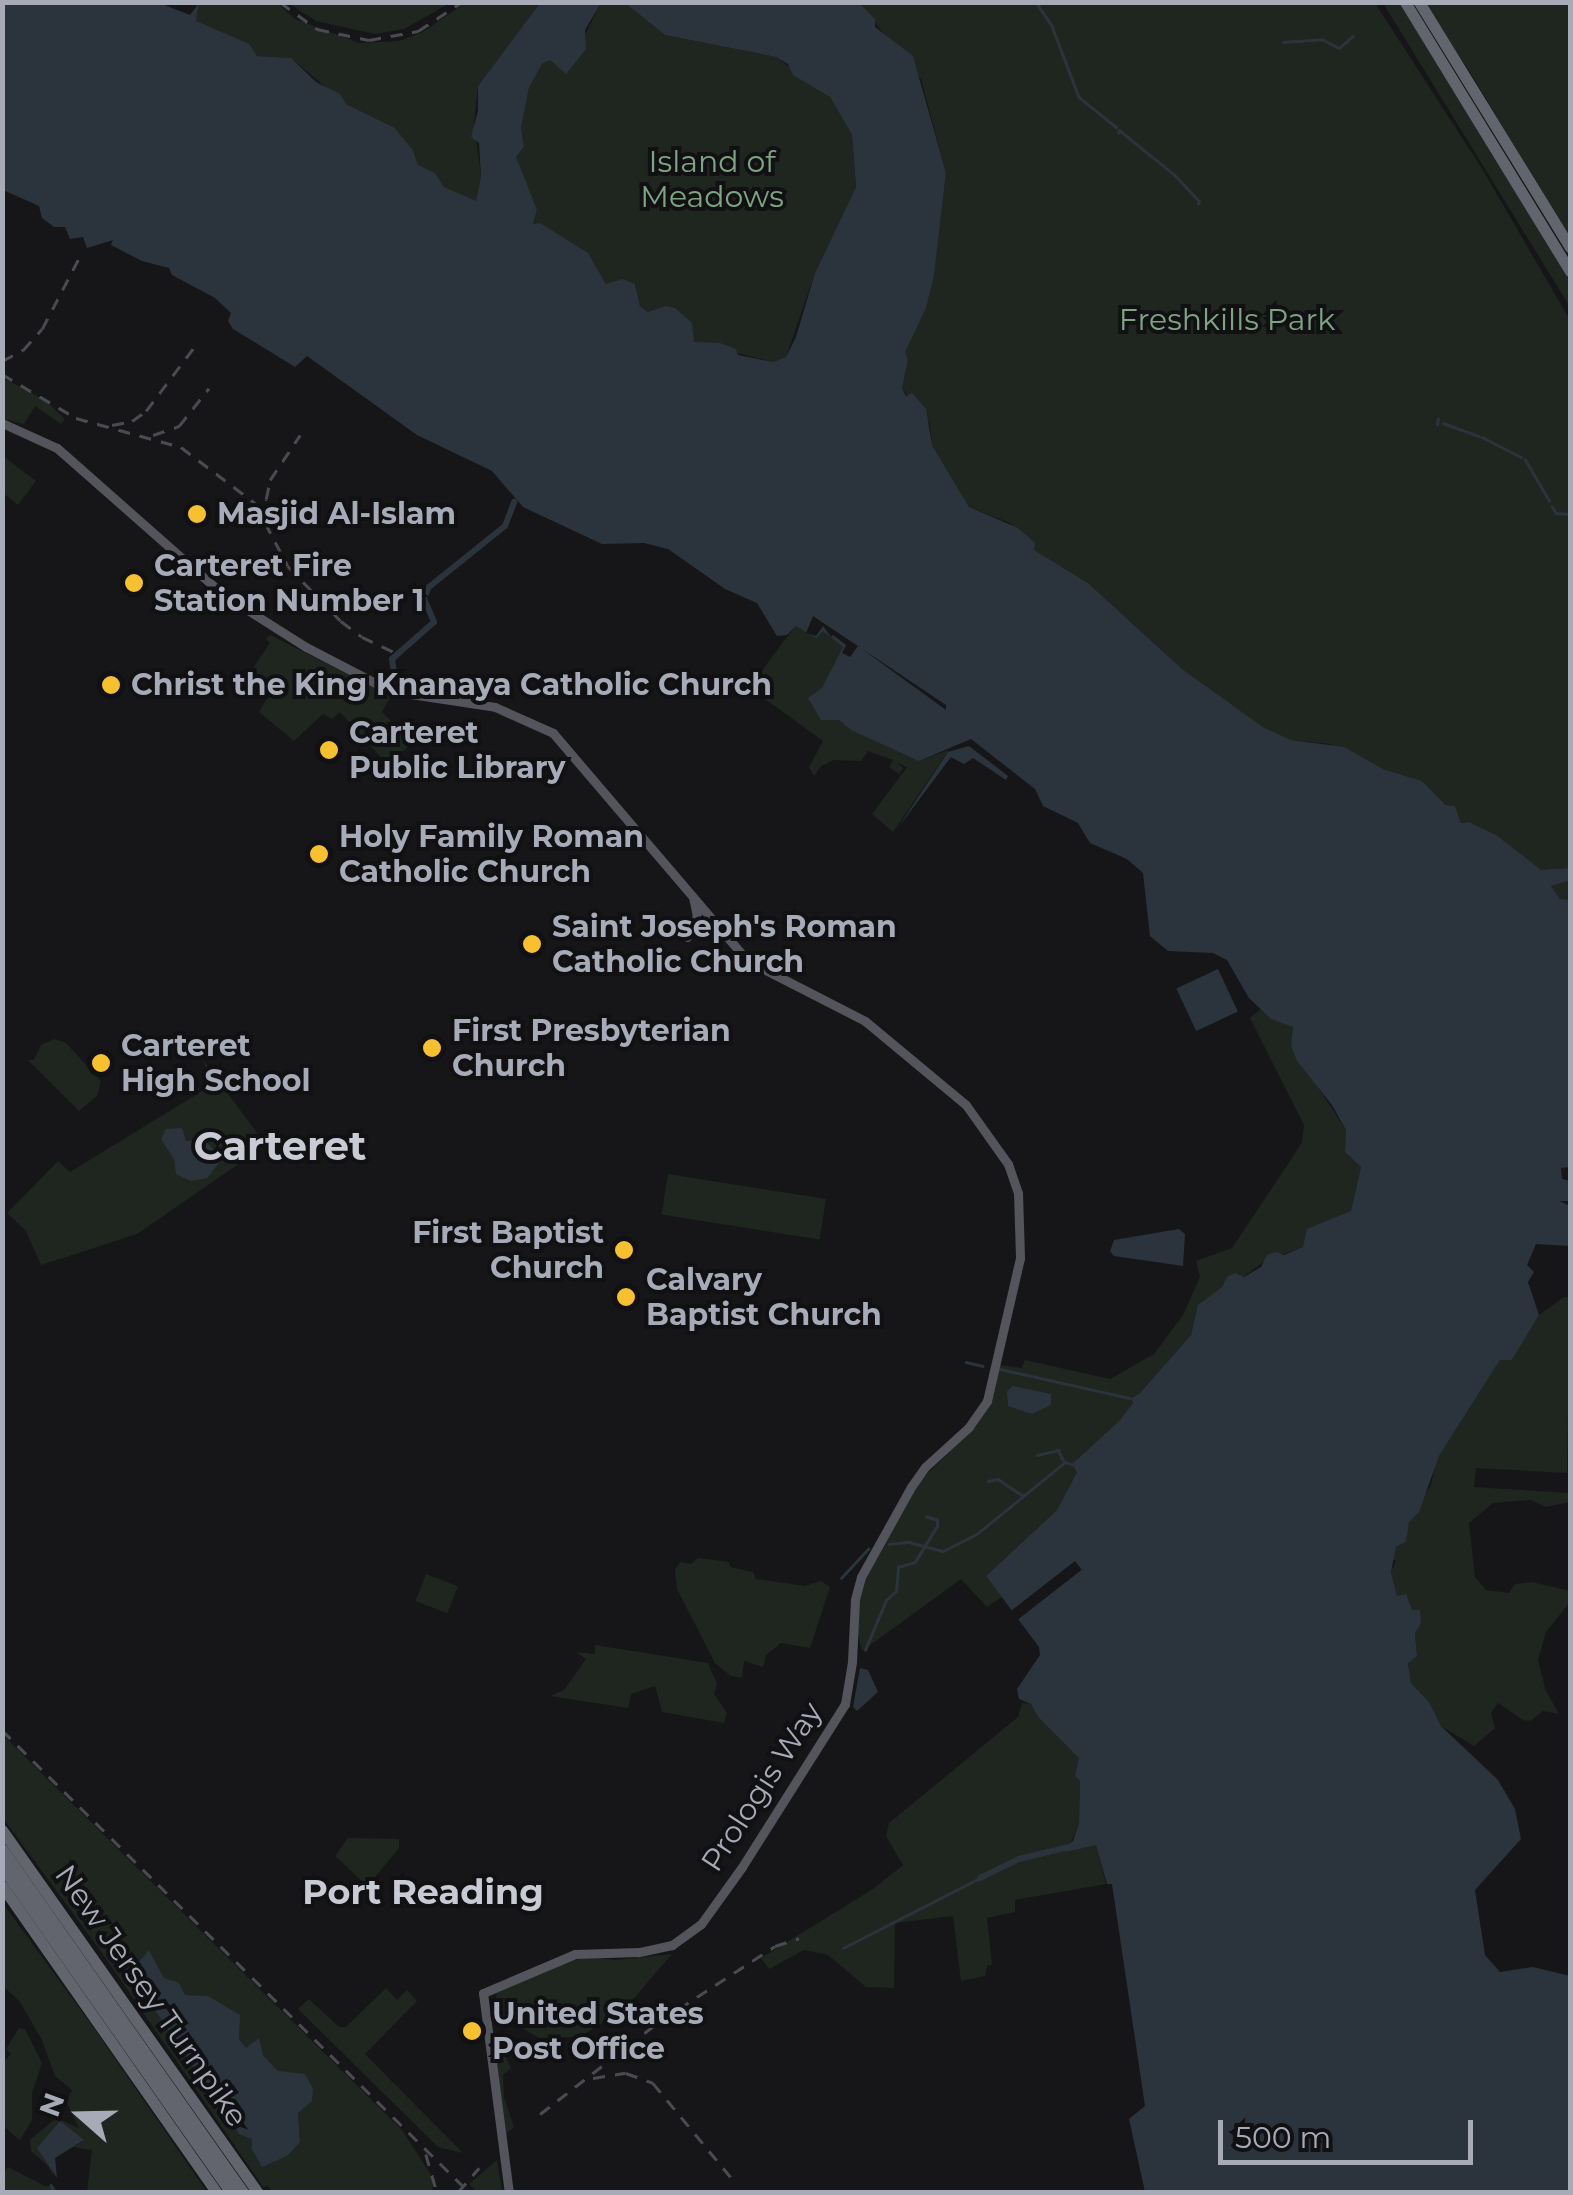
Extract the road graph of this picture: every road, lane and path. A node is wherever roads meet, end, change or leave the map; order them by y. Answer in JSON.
{"nodes":[{"id":1,"x":1406,"y":2,"type":"edge"},
{"id":2,"x":1418,"y":2,"type":"edge"},
{"id":3,"x":1570,"y":247,"type":"edge"},
{"id":4,"x":1570,"y":271,"type":"edge"},
{"id":5,"x":2,"y":422,"type":"edge"},
{"id":6,"x":692,"y":895,"type":"junction"},
{"id":7,"x":687,"y":937,"type":"dead end"},
{"id":8,"x":2,"y":1830,"type":"edge"},
{"id":9,"x":2,"y":1849,"type":"edge"},
{"id":10,"x":2,"y":1866,"type":"edge"},
{"id":11,"x":2,"y":1886,"type":"edge"},
{"id":12,"x":216,"y":2192,"type":"edge"},
{"id":13,"x":230,"y":2192,"type":"edge"},
{"id":14,"x":243,"y":2192,"type":"edge"},
{"id":15,"x":257,"y":2192,"type":"edge"},
{"id":16,"x":509,"y":2192,"type":"edge"}],
"edges":[{"from":1,"to":4,"type":"highway"},
{"from":2,"to":3,"type":"highway"},
{"from":5,"to":6,"type":"main road","name":"Prologis Way"},
{"from":6,"to":7,"type":"main road"},
{"from":6,"to":16,"type":"main road","name":"Prologis Way"},
{"from":8,"to":15,"type":"highway","name":"New Jersey Turnpike"},
{"from":9,"to":14,"type":"highway","name":"New Jersey Turnpike"},
{"from":10,"to":13,"type":"highway","name":"New Jersey Turnpike"},
{"from":11,"to":12,"type":"highway","name":"New Jersey Turnpike"}]}
